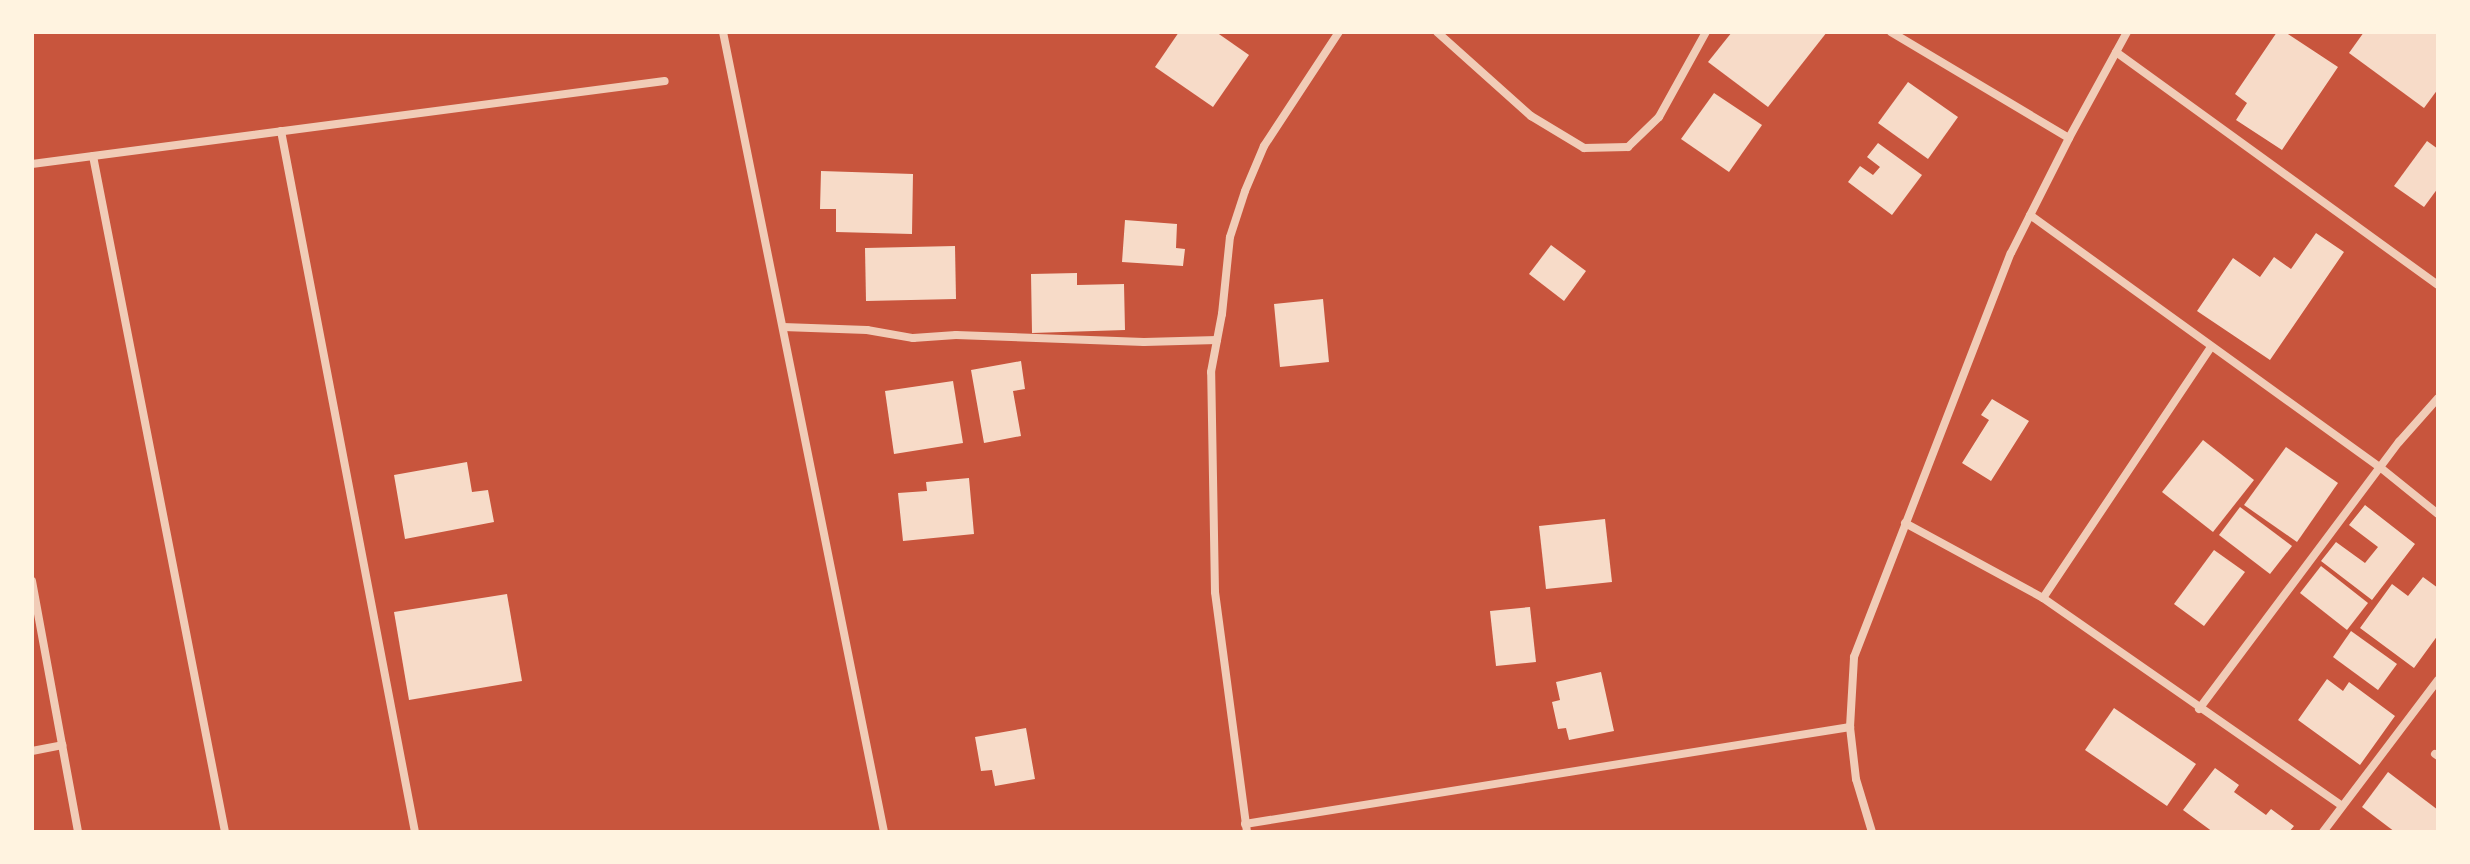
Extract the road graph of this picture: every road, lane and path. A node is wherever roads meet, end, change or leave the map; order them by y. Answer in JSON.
{"nodes":[{"id":1,"x":723,"y":32,"type":"edge"},
{"id":2,"x":1339,"y":32,"type":"edge"},
{"id":3,"x":1437,"y":32,"type":"edge"},
{"id":4,"x":1706,"y":32,"type":"edge"},
{"id":5,"x":1891,"y":32,"type":"edge"},
{"id":6,"x":2127,"y":32,"type":"edge"},
{"id":7,"x":2116,"y":52,"type":"junction"},
{"id":8,"x":665,"y":81,"type":"dead end"},
{"id":9,"x":281,"y":131,"type":"junction"},
{"id":10,"x":2069,"y":138,"type":"junction"},
{"id":11,"x":93,"y":156,"type":"junction"},
{"id":12,"x":32,"y":164,"type":"edge"},
{"id":13,"x":2030,"y":215,"type":"junction"},
{"id":14,"x":2438,"y":285,"type":"edge"},
{"id":15,"x":783,"y":327,"type":"junction"},
{"id":16,"x":1217,"y":340,"type":"junction"},
{"id":17,"x":2211,"y":347,"type":"junction"},
{"id":18,"x":2438,"y":398,"type":"edge"},
{"id":19,"x":2381,"y":468,"type":"junction"},
{"id":20,"x":2438,"y":514,"type":"edge"},
{"id":21,"x":1905,"y":523,"type":"junction"},
{"id":22,"x":32,"y":581,"type":"edge"},
{"id":23,"x":2043,"y":598,"type":"junction"},
{"id":24,"x":2438,"y":680,"type":"edge"},
{"id":25,"x":2199,"y":709,"type":"junction"},
{"id":26,"x":1850,"y":727,"type":"junction"},
{"id":27,"x":62,"y":745,"type":"junction"},
{"id":28,"x":32,"y":751,"type":"edge"},
{"id":29,"x":2342,"y":806,"type":"junction"},
{"id":30,"x":1246,"y":828,"type":"edge"},
{"id":31,"x":78,"y":832,"type":"edge"},
{"id":32,"x":225,"y":832,"type":"edge"},
{"id":33,"x":415,"y":832,"type":"edge"},
{"id":34,"x":884,"y":832,"type":"edge"},
{"id":35,"x":1872,"y":832,"type":"edge"},
{"id":36,"x":2323,"y":832,"type":"edge"}],
"edges":[{"from":1,"to":15,"type":"street"},
{"from":2,"to":16,"type":"street"},
{"from":3,"to":4,"type":"street"},
{"from":5,"to":10,"type":"street"},
{"from":6,"to":7,"type":"street"},
{"from":7,"to":10,"type":"street"},
{"from":7,"to":14,"type":"street"},
{"from":8,"to":9,"type":"street"},
{"from":9,"to":11,"type":"street"},
{"from":9,"to":33,"type":"street"},
{"from":10,"to":13,"type":"street"},
{"from":11,"to":12,"type":"street"},
{"from":11,"to":32,"type":"street"},
{"from":13,"to":17,"type":"street"},
{"from":13,"to":21,"type":"street"},
{"from":15,"to":16,"type":"street"},
{"from":15,"to":34,"type":"street"},
{"from":16,"to":30,"type":"street"},
{"from":17,"to":19,"type":"street"},
{"from":17,"to":23,"type":"street"},
{"from":18,"to":19,"type":"street"},
{"from":19,"to":20,"type":"street"},
{"from":19,"to":25,"type":"street"},
{"from":21,"to":23,"type":"street"},
{"from":21,"to":26,"type":"street"},
{"from":22,"to":27,"type":"street"},
{"from":23,"to":25,"type":"street"},
{"from":24,"to":29,"type":"street"},
{"from":25,"to":29,"type":"street"},
{"from":26,"to":30,"type":"street"},
{"from":26,"to":35,"type":"street"},
{"from":27,"to":28,"type":"street"},
{"from":27,"to":31,"type":"street"},
{"from":29,"to":36,"type":"street"}]}
